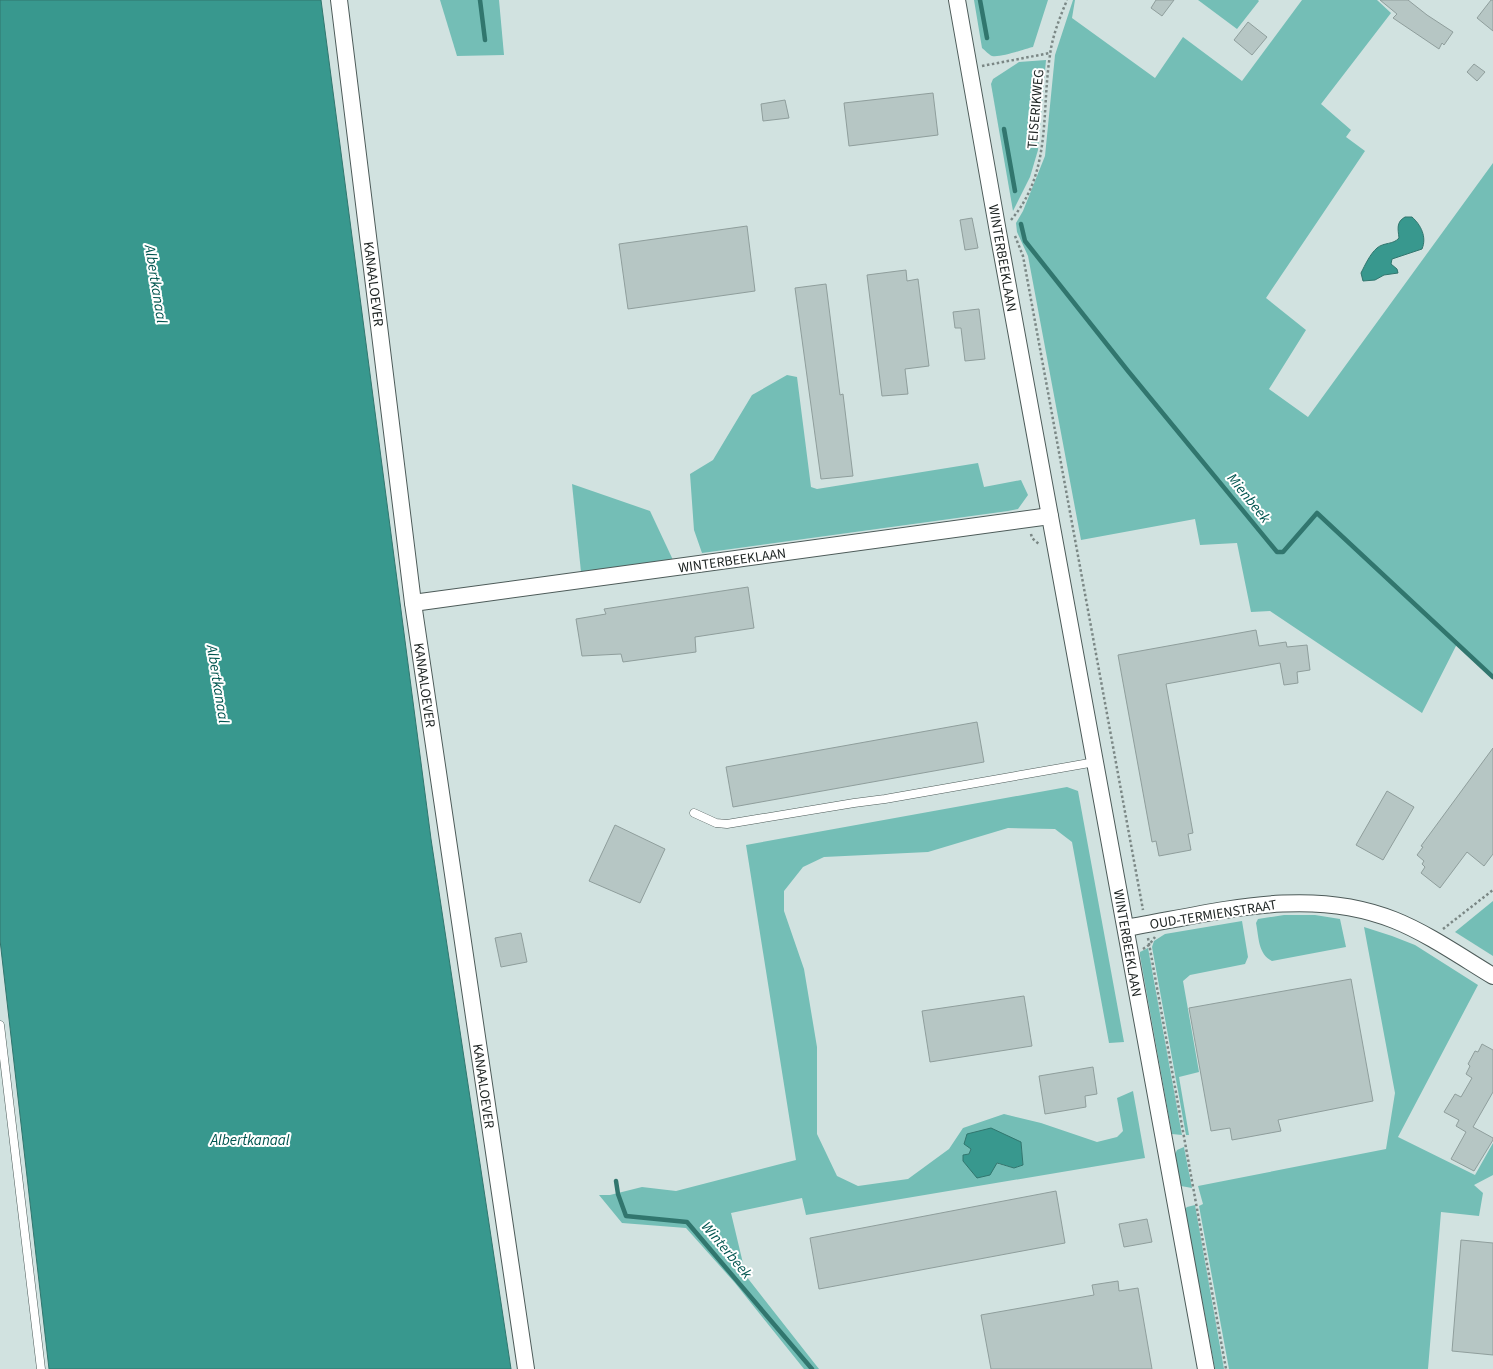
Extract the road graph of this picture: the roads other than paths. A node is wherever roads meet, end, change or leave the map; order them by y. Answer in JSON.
{"nodes":[{"id":1,"x":339,"y":0,"type":"edge"},
{"id":2,"x":956,"y":0,"type":"edge"},
{"id":3,"x":1050,"y":516,"type":"junction"},
{"id":4,"x":413,"y":603,"type":"junction"},
{"id":5,"x":1095,"y":762,"type":"junction"},
{"id":6,"x":694,"y":812,"type":"dead end"},
{"id":7,"x":1126,"y":928,"type":"junction"},
{"id":8,"x":1493,"y":976,"type":"edge"},
{"id":9,"x":0,"y":1025,"type":"edge"},
{"id":10,"x":41,"y":1369,"type":"edge"},
{"id":11,"x":526,"y":1369,"type":"edge"},
{"id":12,"x":1206,"y":1369,"type":"edge"}],
"edges":[{"from":1,"to":4,"type":"street","name":"KANAALOEVER"},
{"from":2,"to":3,"type":"street","name":"WINTERBEEKLAAN"},
{"from":3,"to":4,"type":"street","name":"WINTERBEEKLAAN"},
{"from":3,"to":5,"type":"street","name":"WINTERBEEKLAAN"},
{"from":4,"to":11,"type":"street","name":"KANAALOEVER"},
{"from":5,"to":6,"type":"lane"},
{"from":5,"to":7,"type":"street","name":"WINTERBEEKLAAN"},
{"from":7,"to":8,"type":"street","name":"OUD-TERMIENSTRAAT"},
{"from":7,"to":12,"type":"street","name":"WINTERBEEKLAAN"},
{"from":9,"to":10,"type":"lane"}]}
